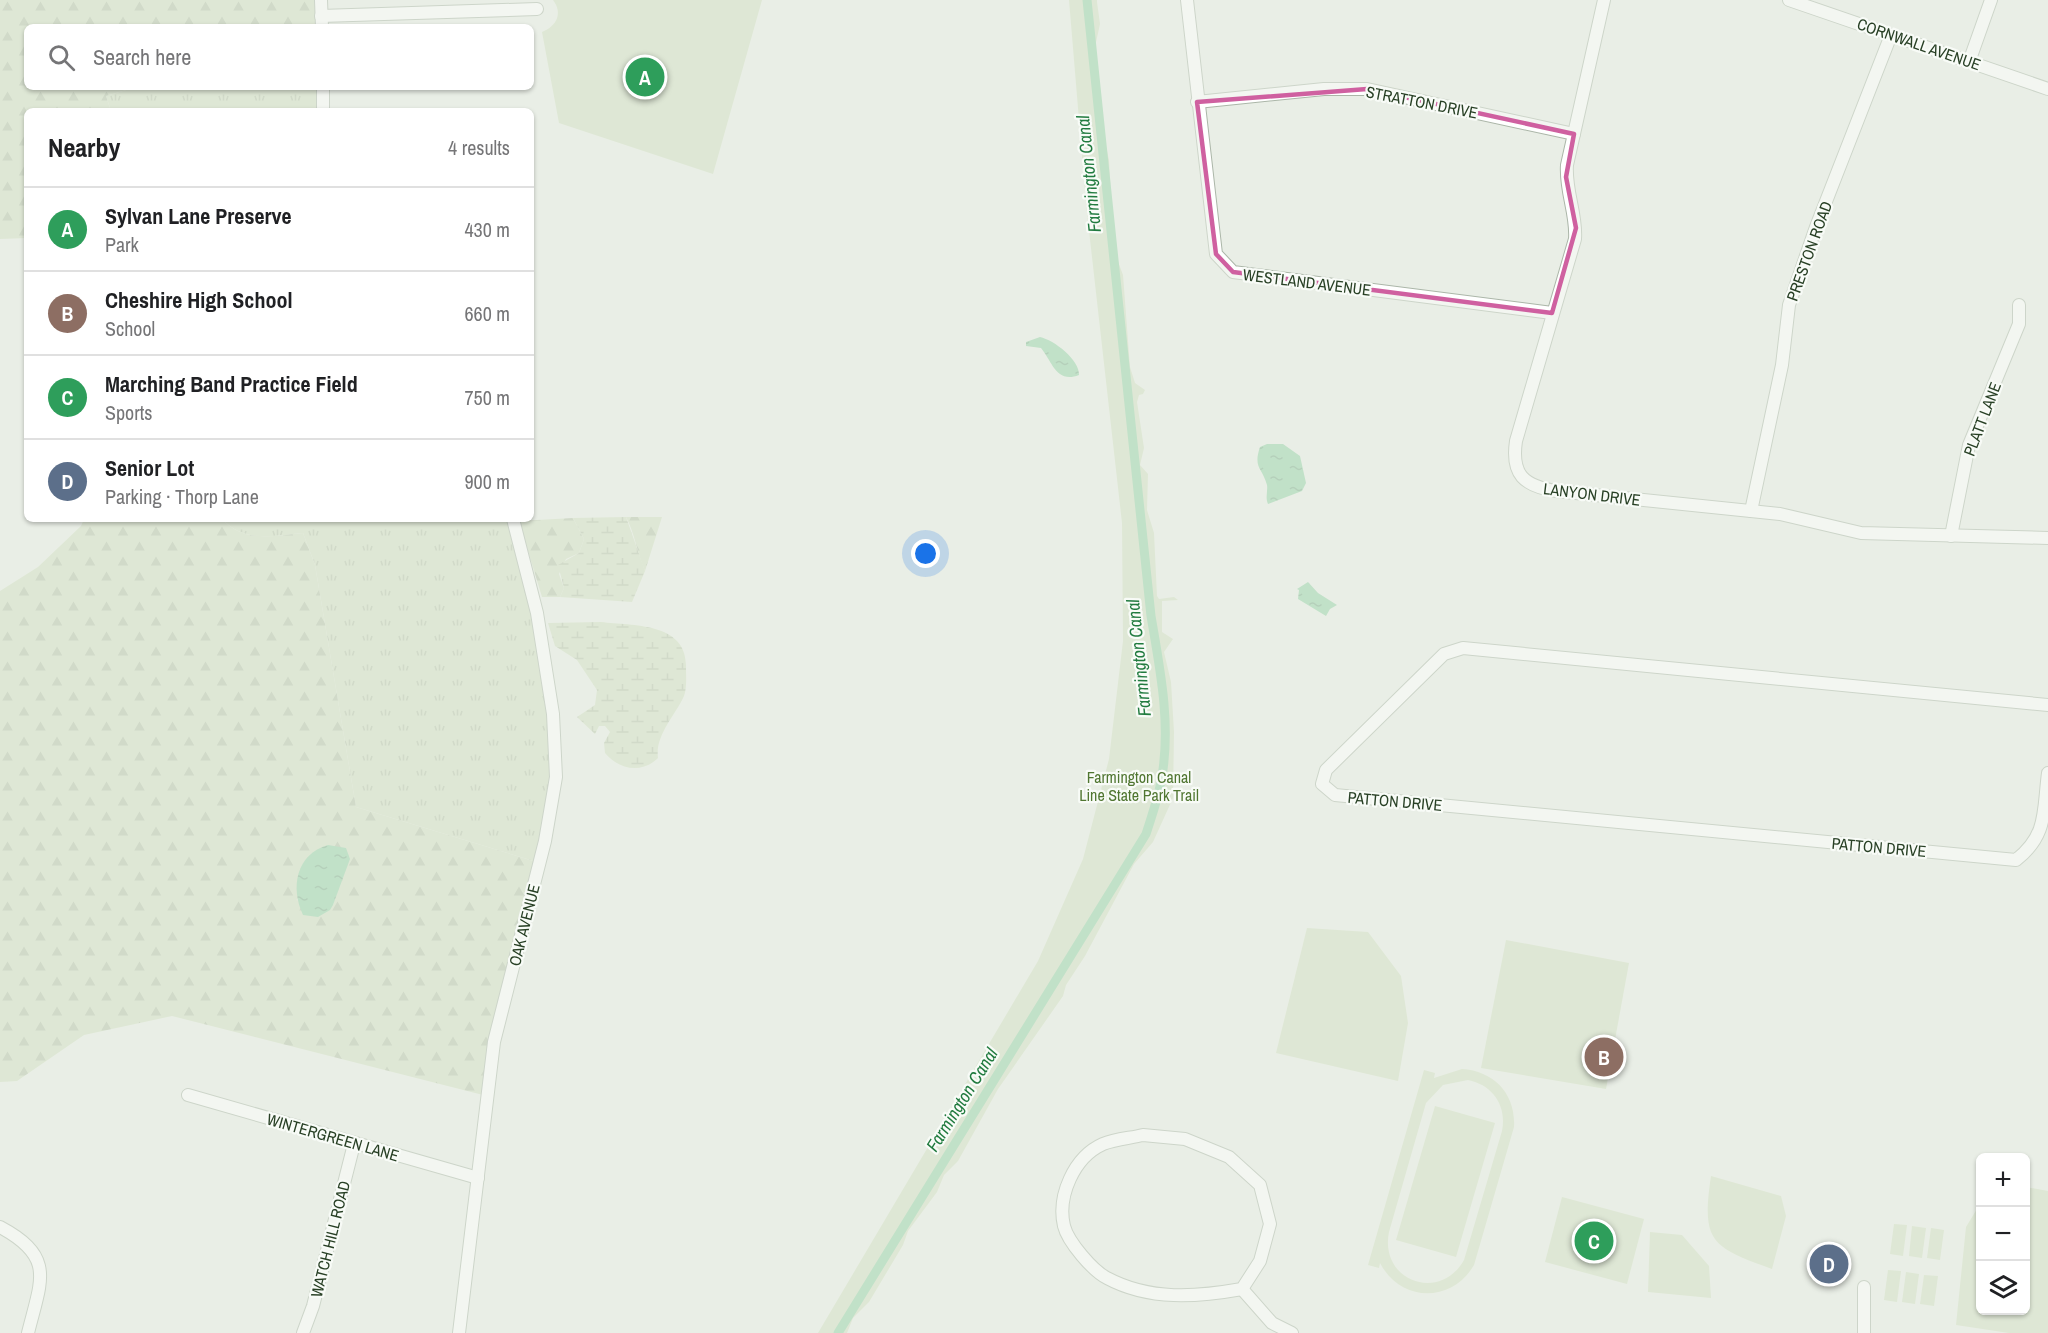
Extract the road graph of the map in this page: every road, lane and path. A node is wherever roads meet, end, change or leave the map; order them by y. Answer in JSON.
{"nodes":[{"id":1,"x":321,"y":0,"type":"edge"},
{"id":2,"x":1187,"y":0,"type":"edge"},
{"id":3,"x":1604,"y":0,"type":"edge"},
{"id":4,"x":1789,"y":0,"type":"edge"},
{"id":5,"x":1991,"y":0,"type":"edge"},
{"id":6,"x":537,"y":9,"type":"dead end"},
{"id":7,"x":322,"y":21,"type":"edge"},
{"id":8,"x":1891,"y":35,"type":"junction"},
{"id":9,"x":1969,"y":62,"type":"junction"},
{"id":10,"x":2048,"y":88,"type":"edge"},
{"id":11,"x":322,"y":90,"type":"edge"},
{"id":12,"x":1197,"y":102,"type":"junction"},
{"id":13,"x":323,"y":108,"type":"edge"},
{"id":14,"x":1574,"y":134,"type":"junction"},
{"id":15,"x":2019,"y":305,"type":"dead end"},
{"id":16,"x":1552,"y":313,"type":"junction"},
{"id":17,"x":1751,"y":511,"type":"junction"},
{"id":18,"x":514,"y":522,"type":"edge"},
{"id":19,"x":1951,"y":536,"type":"junction"},
{"id":20,"x":2048,"y":538,"type":"edge"},
{"id":21,"x":2048,"y":705,"type":"edge"},
{"id":22,"x":2048,"y":773,"type":"edge"},
{"id":23,"x":188,"y":1095,"type":"dead end"},
{"id":24,"x":354,"y":1144,"type":"junction"},
{"id":25,"x":478,"y":1178,"type":"junction"},
{"id":26,"x":0,"y":1227,"type":"edge"},
{"id":27,"x":1864,"y":1287,"type":"dead end"},
{"id":28,"x":1242,"y":1289,"type":"junction"},
{"id":29,"x":28,"y":1333,"type":"edge"},
{"id":30,"x":303,"y":1333,"type":"edge"},
{"id":31,"x":459,"y":1333,"type":"edge"},
{"id":32,"x":1292,"y":1333,"type":"edge"},
{"id":33,"x":1864,"y":1333,"type":"edge"}],
"edges":[{"from":1,"to":7,"type":"street"},
{"from":2,"to":12,"type":"street","name":"WESTLAND AVENUE"},
{"from":3,"to":14,"type":"street","name":"LANYON DRIVE"},
{"from":4,"to":8,"type":"street","name":"CORNWALL AVENUE"},
{"from":5,"to":9,"type":"street"},
{"from":6,"to":7,"type":"street"},
{"from":8,"to":9,"type":"street","name":"CORNWALL AVENUE"},
{"from":8,"to":17,"type":"street","name":"PRESTON ROAD"},
{"from":9,"to":10,"type":"street","name":"CORNWALL AVENUE"},
{"from":11,"to":13,"type":"street"},
{"from":12,"to":14,"type":"street","name":"STRATTON DRIVE"},
{"from":12,"to":16,"type":"street","name":"WESTLAND AVENUE"},
{"from":14,"to":16,"type":"street","name":"LANYON DRIVE"},
{"from":15,"to":19,"type":"street","name":"PLATT LANE"},
{"from":16,"to":17,"type":"street","name":"LANYON DRIVE"},
{"from":17,"to":19,"type":"street","name":"LANYON DRIVE"},
{"from":18,"to":25,"type":"street","name":"OAK AVENUE"},
{"from":19,"to":20,"type":"street","name":"LANYON DRIVE"},
{"from":21,"to":22,"type":"street","name":"PATTON DRIVE"},
{"from":23,"to":24,"type":"street","name":"WINTERGREEN LANE"},
{"from":24,"to":25,"type":"street","name":"WINTERGREEN LANE"},
{"from":24,"to":30,"type":"street","name":"WATCH HILL ROAD"},
{"from":25,"to":31,"type":"street","name":"OAK AVENUE"},
{"from":26,"to":29,"type":"street"},
{"from":27,"to":33,"type":"street"},
{"from":28,"to":28,"type":"street"},
{"from":28,"to":32,"type":"street"}]}
